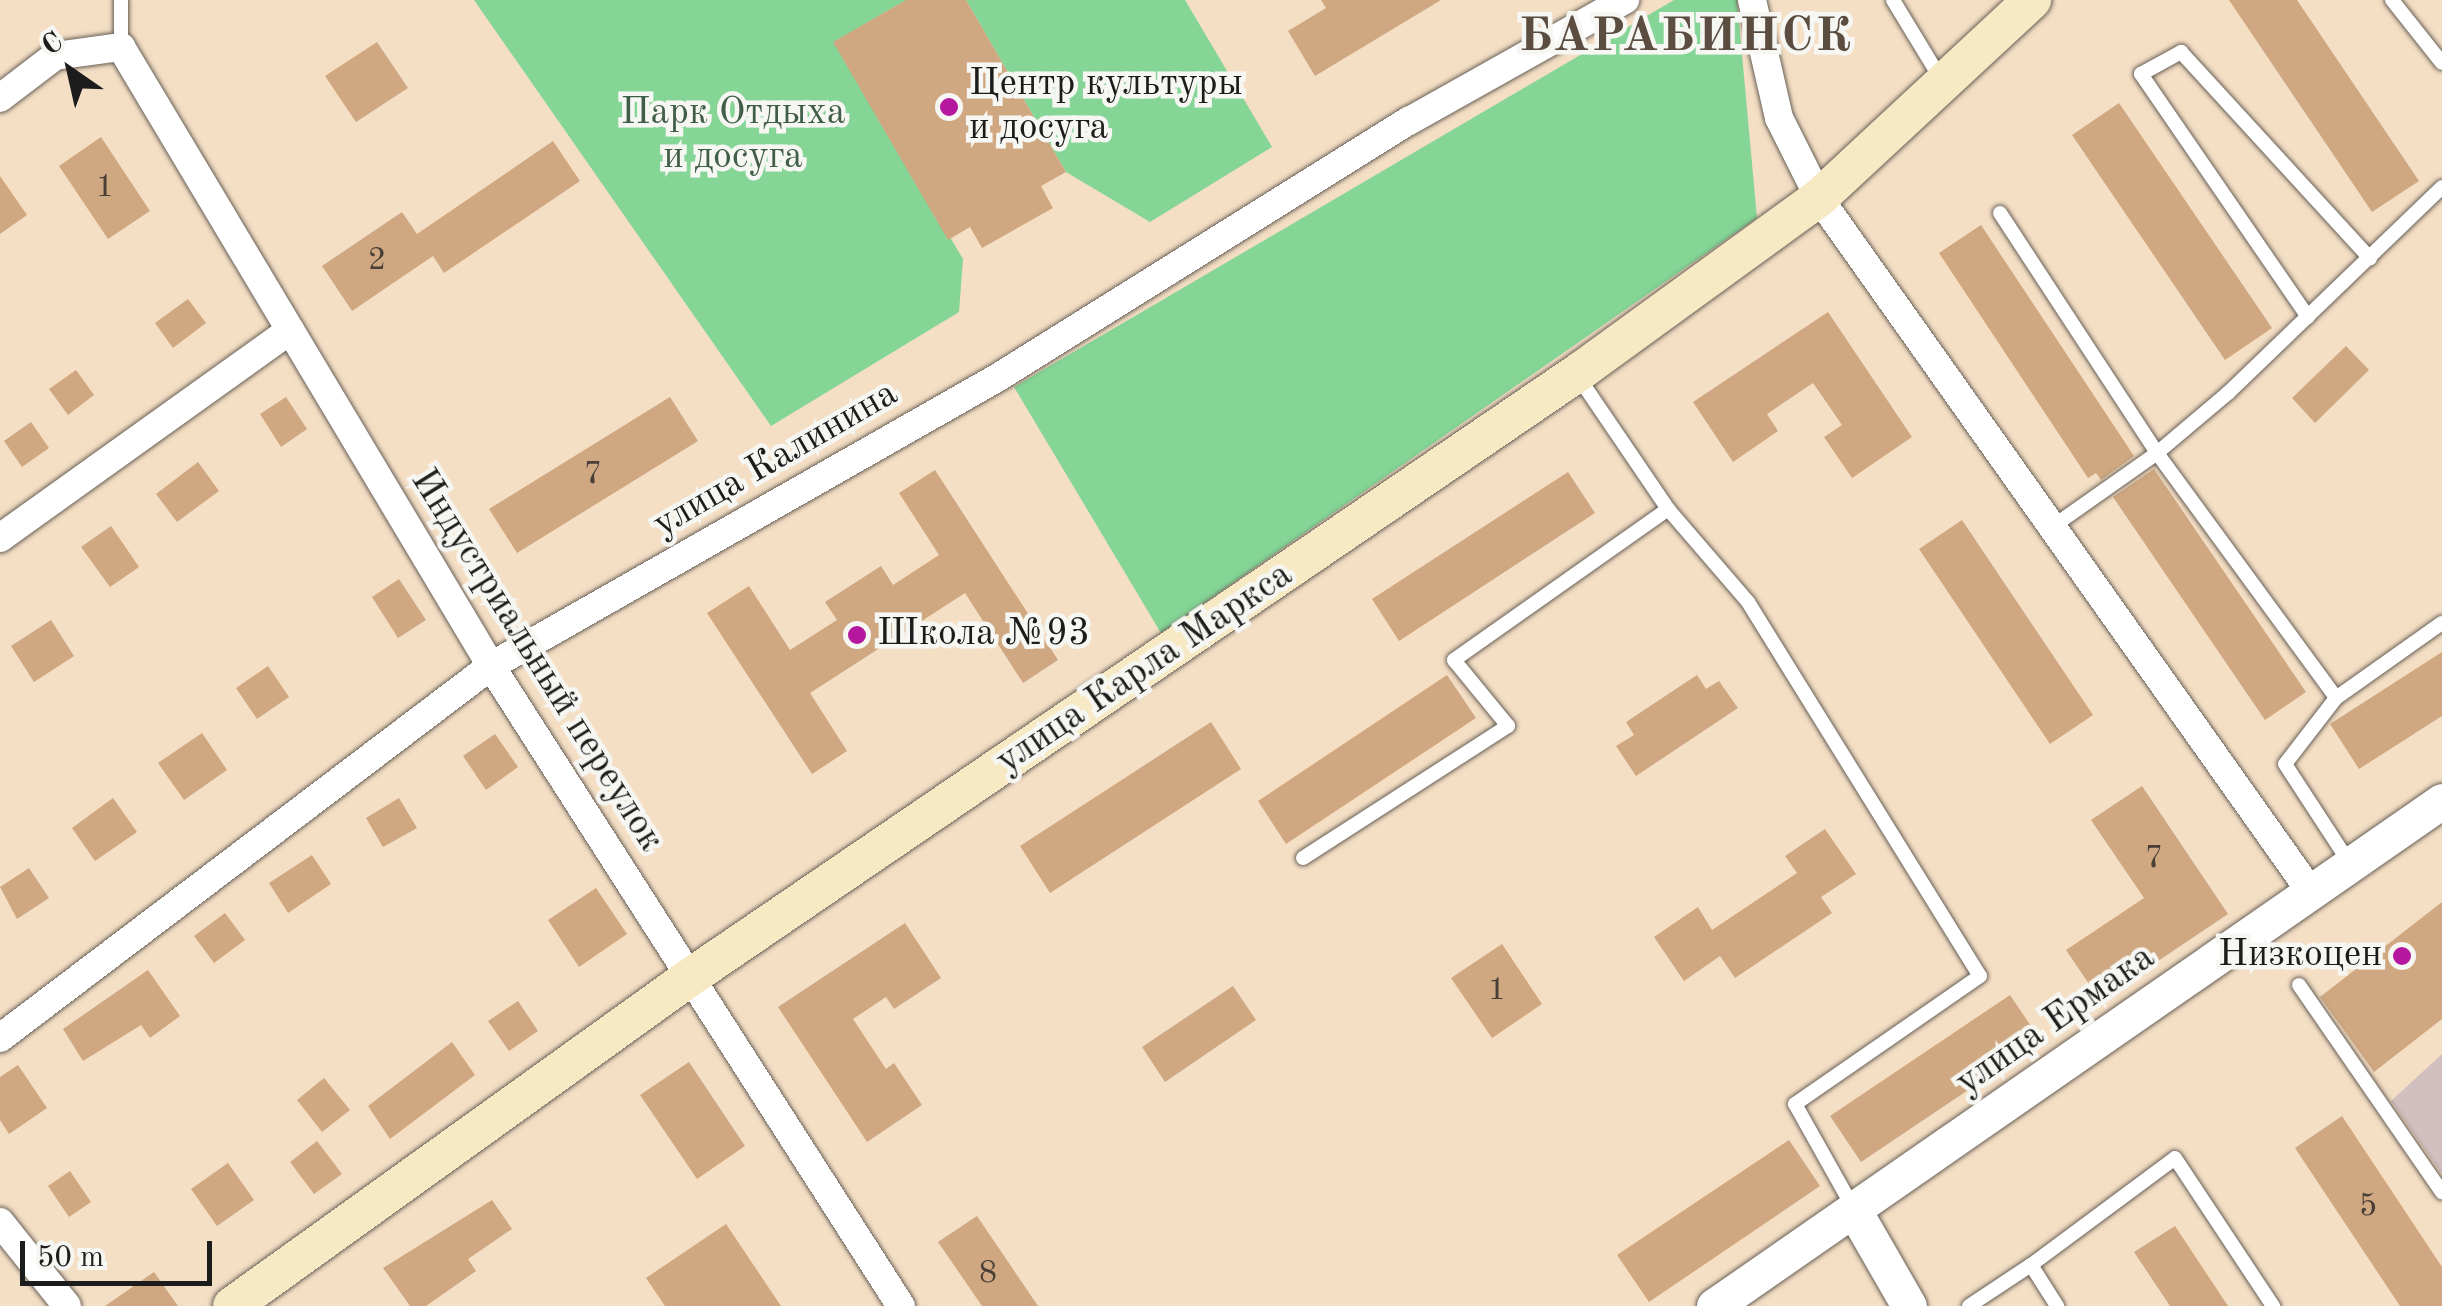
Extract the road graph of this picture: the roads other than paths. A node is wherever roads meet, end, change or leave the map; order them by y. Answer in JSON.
{"nodes":[{"id":1,"x":121,"y":0,"type":"edge"},
{"id":2,"x":1625,"y":0,"type":"edge"},
{"id":3,"x":1752,"y":0,"type":"edge"},
{"id":4,"x":1892,"y":0,"type":"edge"},
{"id":5,"x":2032,"y":0,"type":"edge"},
{"id":6,"x":2392,"y":0,"type":"edge"},
{"id":7,"x":121,"y":48,"type":"junction"},
{"id":8,"x":2442,"y":63,"type":"edge"},
{"id":9,"x":1942,"y":82,"type":"junction"},
{"id":10,"x":0,"y":98,"type":"edge"},
{"id":11,"x":2442,"y":188,"type":"edge"},
{"id":12,"x":1819,"y":198,"type":"junction"},
{"id":13,"x":2000,"y":213,"type":"dead end"},
{"id":14,"x":2370,"y":258,"type":"junction"},
{"id":15,"x":2308,"y":317,"type":"junction"},
{"id":16,"x":290,"y":330,"type":"junction"},
{"id":17,"x":1576,"y":374,"type":"junction"},
{"id":18,"x":2158,"y":453,"type":"junction"},
{"id":19,"x":1668,"y":508,"type":"junction"},
{"id":20,"x":2055,"y":525,"type":"junction"},
{"id":21,"x":0,"y":538,"type":"edge"},
{"id":22,"x":2442,"y":623,"type":"edge"},
{"id":23,"x":491,"y":666,"type":"junction"},
{"id":24,"x":2336,"y":698,"type":"junction"},
{"id":25,"x":2442,"y":802,"type":"edge"},
{"id":26,"x":1303,"y":858,"type":"dead end"},
{"id":27,"x":2352,"y":867,"type":"junction"},
{"id":28,"x":2313,"y":895,"type":"junction"},
{"id":29,"x":689,"y":978,"type":"junction"},
{"id":30,"x":2299,"y":985,"type":"dead end"},
{"id":31,"x":0,"y":1038,"type":"edge"},
{"id":32,"x":2442,"y":1192,"type":"edge"},
{"id":33,"x":1855,"y":1212,"type":"junction"},
{"id":34,"x":0,"y":1222,"type":"edge"},
{"id":35,"x":2030,"y":1265,"type":"junction"},
{"id":36,"x":66,"y":1306,"type":"edge"},
{"id":37,"x":232,"y":1306,"type":"edge"},
{"id":38,"x":901,"y":1306,"type":"edge"},
{"id":39,"x":1714,"y":1306,"type":"edge"},
{"id":40,"x":1909,"y":1306,"type":"edge"},
{"id":41,"x":1969,"y":1306,"type":"edge"},
{"id":42,"x":2057,"y":1306,"type":"edge"},
{"id":43,"x":2273,"y":1306,"type":"edge"}],
"edges":[{"from":1,"to":7,"type":"lane"},
{"from":2,"to":23,"type":"street","name":"улица Калинина"},
{"from":3,"to":12,"type":"street"},
{"from":4,"to":9,"type":"lane"},
{"from":5,"to":9,"type":"main road","name":"улица Карла Маркса"},
{"from":6,"to":8,"type":"lane"},
{"from":7,"to":10,"type":"street"},
{"from":7,"to":16,"type":"street","name":"Индустриальный переулок"},
{"from":9,"to":12,"type":"main road","name":"улица Карла Маркса"},
{"from":11,"to":14,"type":"lane"},
{"from":12,"to":17,"type":"main road","name":"улица Карла Маркса"},
{"from":12,"to":20,"type":"street"},
{"from":13,"to":18,"type":"lane"},
{"from":14,"to":15,"type":"lane"},
{"from":14,"to":15,"type":"lane"},
{"from":15,"to":18,"type":"lane"},
{"from":16,"to":21,"type":"street"},
{"from":16,"to":23,"type":"street","name":"Индустриальный переулок"},
{"from":17,"to":19,"type":"lane"},
{"from":17,"to":29,"type":"main road","name":"улица Карла Маркса"},
{"from":18,"to":20,"type":"lane"},
{"from":18,"to":24,"type":"lane"},
{"from":19,"to":26,"type":"lane"},
{"from":19,"to":33,"type":"lane"},
{"from":20,"to":28,"type":"street"},
{"from":22,"to":24,"type":"lane"},
{"from":23,"to":29,"type":"street","name":"Индустриальный переулок"},
{"from":23,"to":31,"type":"street","name":"улица Калинина"},
{"from":24,"to":27,"type":"lane"},
{"from":25,"to":27,"type":"street","name":"улица Ермака"},
{"from":27,"to":28,"type":"street","name":"улица Ермака"},
{"from":28,"to":33,"type":"street","name":"улица Ермака"},
{"from":29,"to":37,"type":"main road","name":"улица Карла Маркса"},
{"from":29,"to":38,"type":"street","name":"Индустриальный переулок"},
{"from":30,"to":32,"type":"lane"},
{"from":33,"to":39,"type":"street","name":"улица Ермака"},
{"from":33,"to":40,"type":"street"},
{"from":34,"to":36,"type":"street"},
{"from":35,"to":41,"type":"lane"},
{"from":35,"to":42,"type":"lane"},
{"from":35,"to":43,"type":"lane"}]}
